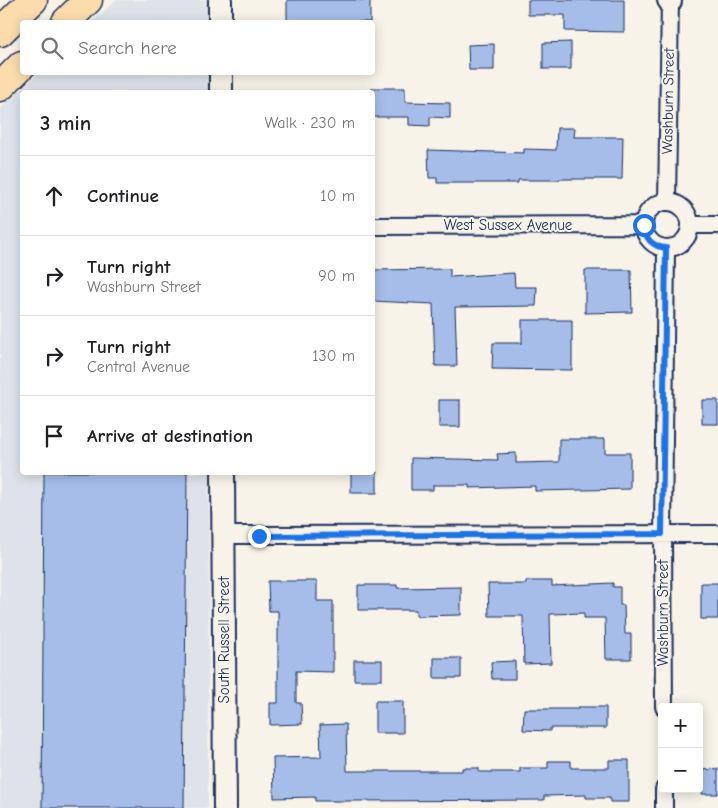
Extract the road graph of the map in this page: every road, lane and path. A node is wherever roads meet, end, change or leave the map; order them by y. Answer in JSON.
{"nodes":[{"id":1,"x":33,"y":0,"type":"edge"},
{"id":2,"x":88,"y":0,"type":"edge"},
{"id":3,"x":220,"y":0,"type":"edge"},
{"id":4,"x":670,"y":0,"type":"edge"},
{"id":5,"x":68,"y":20,"type":"edge"},
{"id":6,"x":220,"y":20,"type":"edge"},
{"id":7,"x":0,"y":32,"type":"edge"},
{"id":8,"x":20,"y":67,"type":"edge"},
{"id":9,"x":220,"y":75,"type":"edge"},
{"id":10,"x":0,"y":87,"type":"edge"},
{"id":11,"x":220,"y":90,"type":"edge"},
{"id":12,"x":666,"y":202,"type":"junction"},
{"id":13,"x":644,"y":225,"type":"junction"},
{"id":14,"x":690,"y":225,"type":"junction"},
{"id":15,"x":718,"y":225,"type":"edge"},
{"id":16,"x":375,"y":226,"type":"edge"},
{"id":17,"x":666,"y":248,"type":"junction"},
{"id":18,"x":223,"y":475,"type":"edge"},
{"id":19,"x":662,"y":534,"type":"junction"},
{"id":20,"x":718,"y":534,"type":"edge"},
{"id":21,"x":223,"y":535,"type":"junction"},
{"id":22,"x":664,"y":703,"type":"edge"},
{"id":23,"x":664,"y":793,"type":"edge"},
{"id":24,"x":225,"y":808,"type":"edge"},
{"id":25,"x":664,"y":808,"type":"edge"}],
"edges":[{"from":1,"to":7,"type":"highway"},
{"from":2,"to":5,"type":"highway"},
{"from":3,"to":6,"type":"main road"},
{"from":4,"to":12,"type":"street","name":"Washburn Street"},
{"from":8,"to":10,"type":"highway"},
{"from":9,"to":11,"type":"main road"},
{"from":12,"to":13,"type":"street"},
{"from":12,"to":14,"type":"street"},
{"from":13,"to":16,"type":"street","name":"West Sussex Avenue"},
{"from":13,"to":17,"type":"street"},
{"from":14,"to":15,"type":"street"},
{"from":14,"to":17,"type":"street"},
{"from":17,"to":19,"type":"street","name":"Washburn Street"},
{"from":18,"to":21,"type":"main road","name":"South Russell Street"},
{"from":19,"to":20,"type":"street"},
{"from":19,"to":21,"type":"street"},
{"from":19,"to":22,"type":"street","name":"Washburn Street"},
{"from":21,"to":24,"type":"main road","name":"South Russell Street"},
{"from":23,"to":25,"type":"street"}]}
